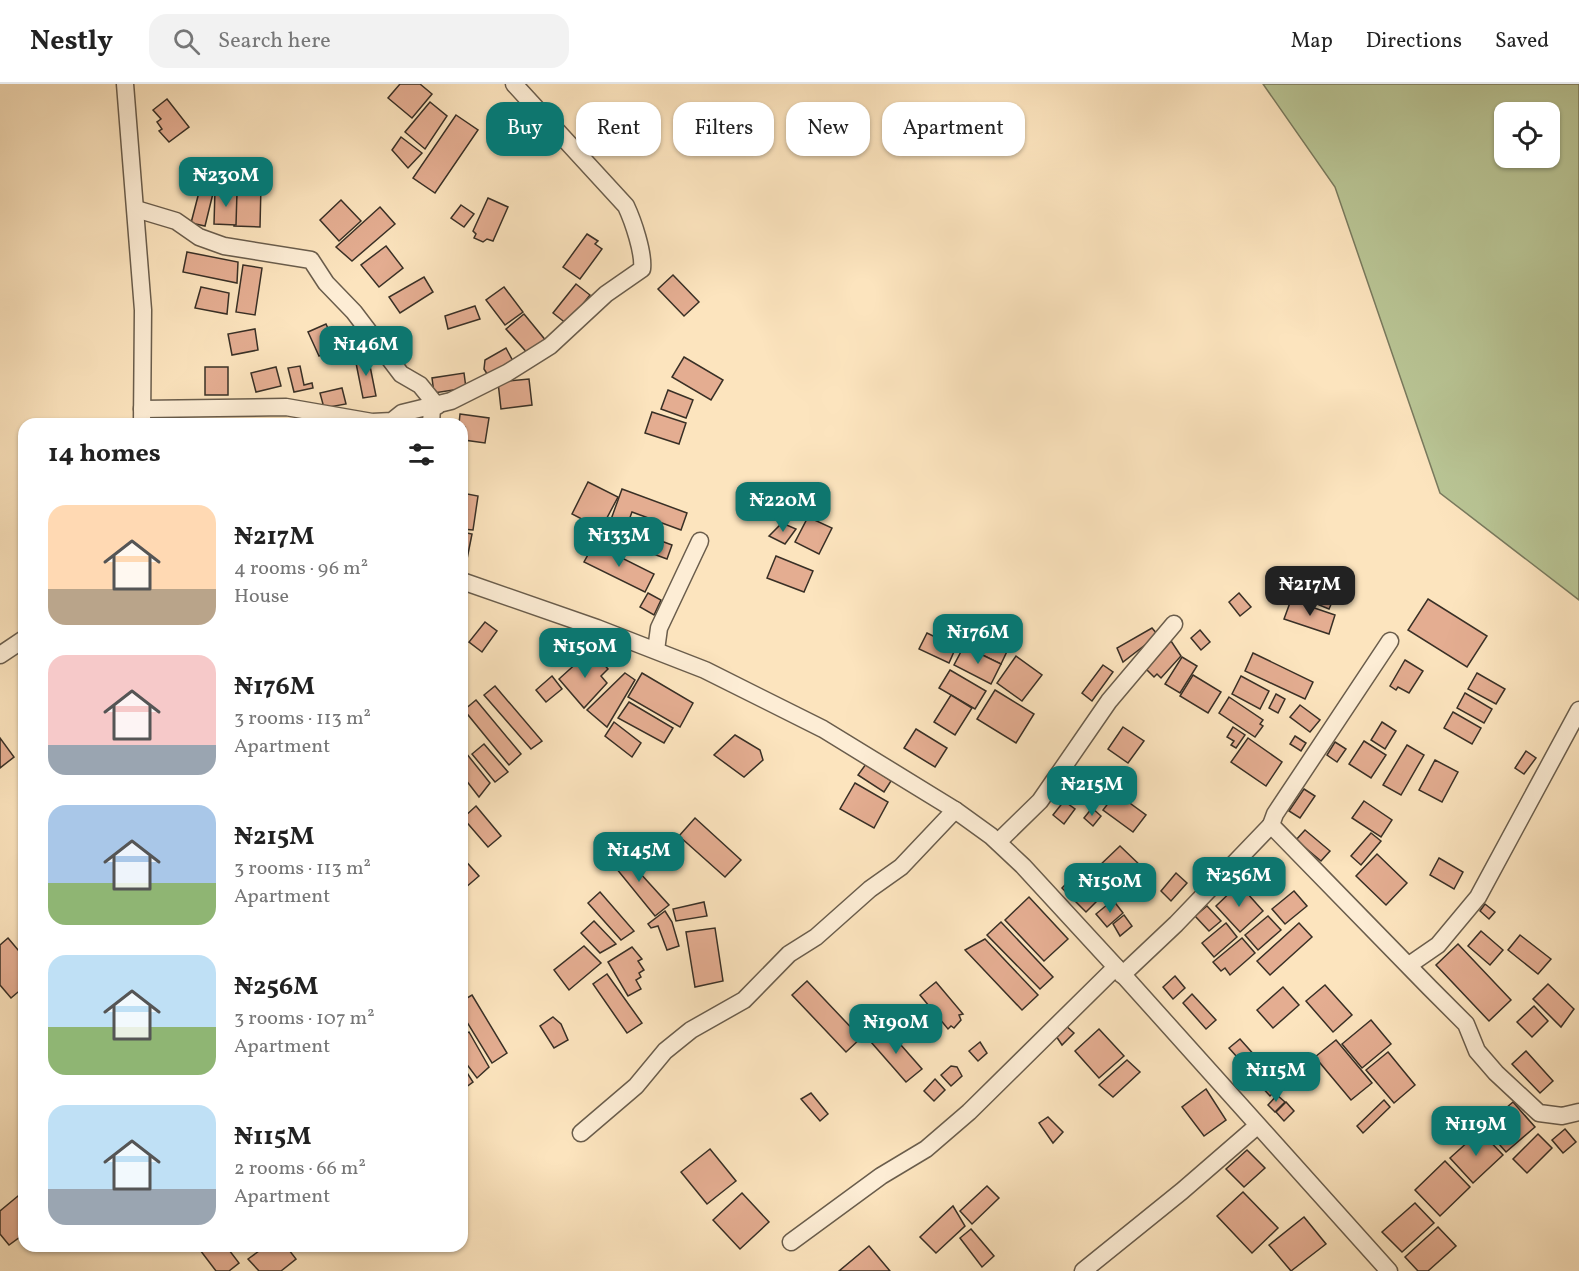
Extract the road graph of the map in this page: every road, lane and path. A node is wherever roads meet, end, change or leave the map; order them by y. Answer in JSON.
{"nodes":[{"id":1,"x":125,"y":84,"type":"edge"},
{"id":2,"x":514,"y":84,"type":"edge"},
{"id":3,"x":136,"y":209,"type":"junction"},
{"id":4,"x":435,"y":407,"type":"junction"},
{"id":5,"x":142,"y":417,"type":"edge"},
{"id":6,"x":349,"y":418,"type":"edge"},
{"id":7,"x":396,"y":418,"type":"edge"},
{"id":8,"x":432,"y":418,"type":"edge"},
{"id":9,"x":700,"y":541,"type":"dead end"},
{"id":10,"x":468,"y":583,"type":"edge"},
{"id":11,"x":1174,"y":624,"type":"dead end"},
{"id":12,"x":1389,"y":641,"type":"dead end"},
{"id":13,"x":18,"y":643,"type":"edge"},
{"id":14,"x":656,"y":650,"type":"junction"},
{"id":15,"x":0,"y":655,"type":"edge"},
{"id":16,"x":1579,"y":710,"type":"edge"},
{"id":17,"x":955,"y":810,"type":"junction"},
{"id":18,"x":1271,"y":825,"type":"junction"},
{"id":19,"x":998,"y":843,"type":"junction"},
{"id":20,"x":1409,"y":965,"type":"junction"},
{"id":21,"x":1119,"y":971,"type":"junction"},
{"id":22,"x":1579,"y":1112,"type":"edge"},
{"id":23,"x":1257,"y":1126,"type":"junction"},
{"id":24,"x":581,"y":1133,"type":"dead end"},
{"id":25,"x":790,"y":1242,"type":"dead end"},
{"id":26,"x":1083,"y":1271,"type":"edge"},
{"id":27,"x":1389,"y":1271,"type":"edge"}],
"edges":[{"from":1,"to":3,"type":"street"},
{"from":2,"to":4,"type":"street"},
{"from":3,"to":4,"type":"street"},
{"from":3,"to":5,"type":"street"},
{"from":4,"to":7,"type":"street"},
{"from":4,"to":8,"type":"street"},
{"from":5,"to":6,"type":"street"},
{"from":9,"to":14,"type":"street"},
{"from":10,"to":14,"type":"street"},
{"from":11,"to":19,"type":"street"},
{"from":12,"to":18,"type":"street"},
{"from":13,"to":15,"type":"street"},
{"from":14,"to":17,"type":"street"},
{"from":16,"to":20,"type":"street"},
{"from":17,"to":19,"type":"street"},
{"from":17,"to":24,"type":"street"},
{"from":18,"to":20,"type":"street"},
{"from":18,"to":21,"type":"street"},
{"from":19,"to":21,"type":"street"},
{"from":20,"to":22,"type":"street"},
{"from":21,"to":23,"type":"street"},
{"from":21,"to":25,"type":"street"},
{"from":23,"to":26,"type":"street"},
{"from":23,"to":27,"type":"street"}]}
